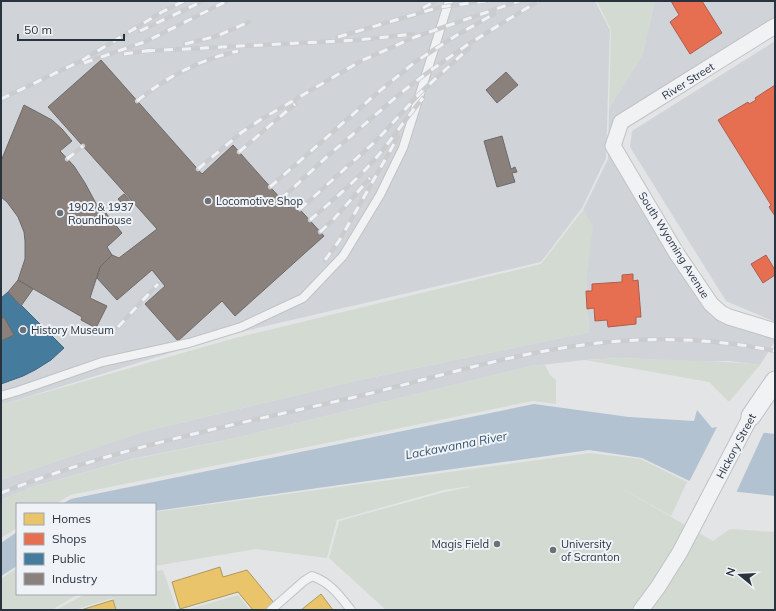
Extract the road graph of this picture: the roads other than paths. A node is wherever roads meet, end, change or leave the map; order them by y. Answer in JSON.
{"nodes":[{"id":1,"x":449,"y":1,"type":"edge"},
{"id":2,"x":775,"y":26,"type":"edge"},
{"id":3,"x":613,"y":146,"type":"joint"},
{"id":4,"x":775,"y":331,"type":"edge"},
{"id":5,"x":775,"y":381,"type":"edge"},
{"id":6,"x":1,"y":396,"type":"edge"},
{"id":7,"x":751,"y":416,"type":"joint"},
{"id":8,"x":272,"y":610,"type":"edge"},
{"id":9,"x":351,"y":610,"type":"edge"},
{"id":10,"x":641,"y":610,"type":"edge"}],
"edges":[{"from":1,"to":6,"type":"lane"},
{"from":2,"to":3,"type":"street","name":"River Street"},
{"from":3,"to":4,"type":"street","name":"South Wyoming Avenue"},
{"from":5,"to":7,"type":"street","name":"Hickory Street"},
{"from":7,"to":10,"type":"street","name":"Hickory Street"},
{"from":8,"to":9,"type":"lane"}]}
